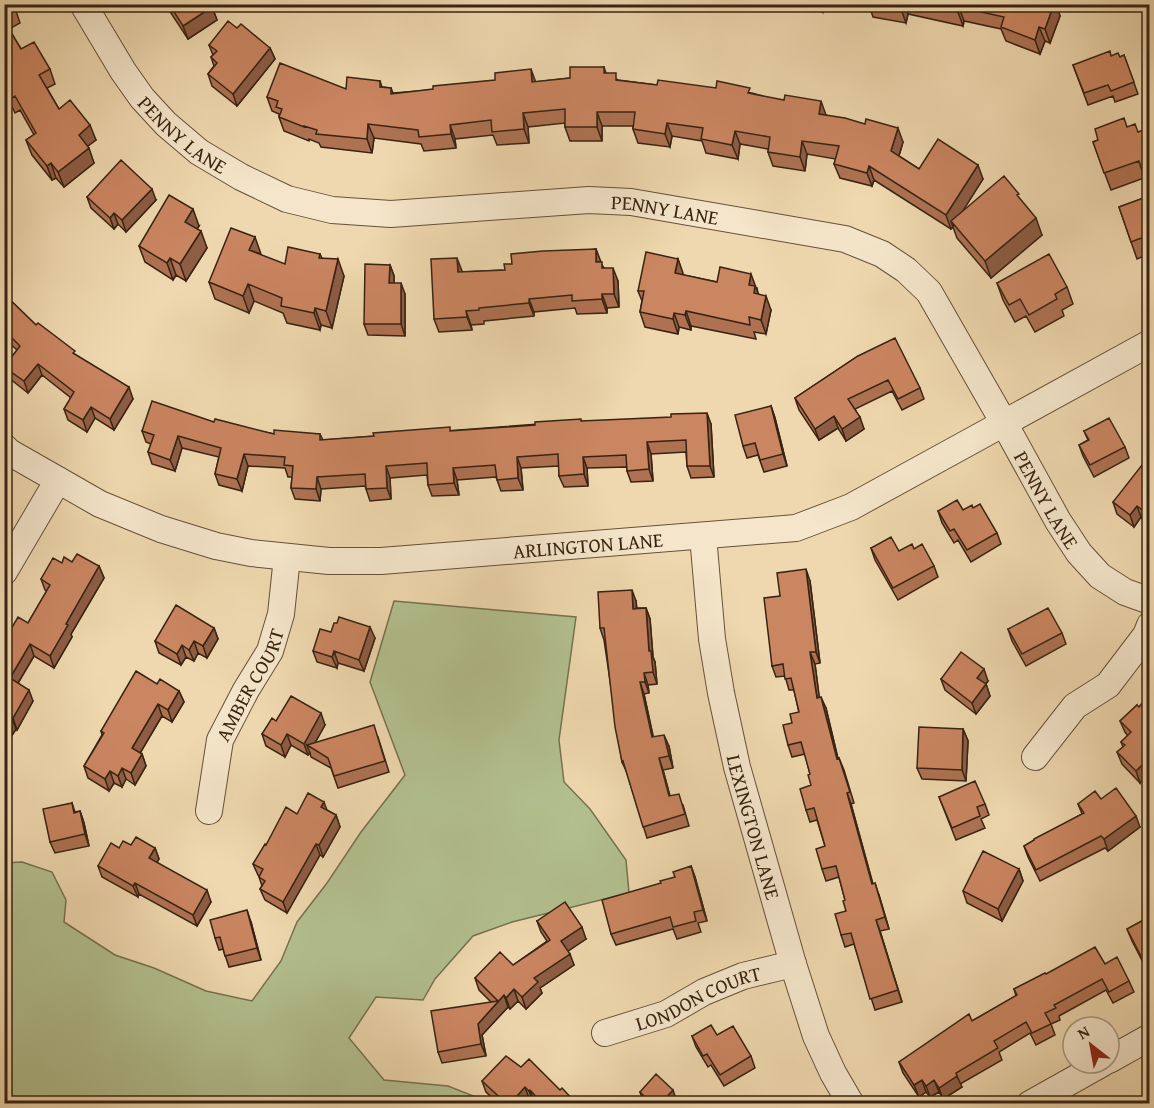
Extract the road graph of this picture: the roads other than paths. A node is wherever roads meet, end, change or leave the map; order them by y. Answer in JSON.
{"nodes":[{"id":1,"x":83,"y":4,"type":"edge"},
{"id":2,"x":1149,"y":343,"type":"edge"},
{"id":3,"x":1004,"y":423,"type":"junction"},
{"id":4,"x":4,"y":447,"type":"edge"},
{"id":5,"x":58,"y":480,"type":"junction"},
{"id":6,"x":703,"y":536,"type":"junction"},
{"id":7,"x":287,"y":556,"type":"junction"},
{"id":8,"x":4,"y":572,"type":"edge"},
{"id":9,"x":1149,"y":601,"type":"edge"},
{"id":10,"x":1149,"y":625,"type":"edge"},
{"id":11,"x":1035,"y":757,"type":"dead end"},
{"id":12,"x":209,"y":811,"type":"dead end"},
{"id":13,"x":793,"y":964,"type":"junction"},
{"id":14,"x":605,"y":1034,"type":"dead end"},
{"id":15,"x":1149,"y":1037,"type":"edge"},
{"id":16,"x":1121,"y":1053,"type":"edge"},
{"id":17,"x":1082,"y":1075,"type":"edge"},
{"id":18,"x":851,"y":1104,"type":"edge"},
{"id":19,"x":1030,"y":1104,"type":"edge"}],
"edges":[{"from":1,"to":3,"type":"street","name":"PENNY LANE"},
{"from":2,"to":3,"type":"street","name":"ARLINGTON LANE"},
{"from":3,"to":6,"type":"street","name":"ARLINGTON LANE"},
{"from":3,"to":9,"type":"street","name":"PENNY LANE"},
{"from":4,"to":5,"type":"street","name":"ARLINGTON LANE"},
{"from":5,"to":7,"type":"street","name":"ARLINGTON LANE"},
{"from":5,"to":8,"type":"street"},
{"from":6,"to":7,"type":"street","name":"ARLINGTON LANE"},
{"from":6,"to":13,"type":"street","name":"LEXINGTON LANE"},
{"from":7,"to":12,"type":"street","name":"AMBER COURT"},
{"from":10,"to":11,"type":"street"},
{"from":13,"to":14,"type":"street","name":"LONDON COURT"},
{"from":13,"to":18,"type":"street","name":"LEXINGTON LANE"},
{"from":15,"to":16,"type":"street"},
{"from":17,"to":19,"type":"street"}]}
